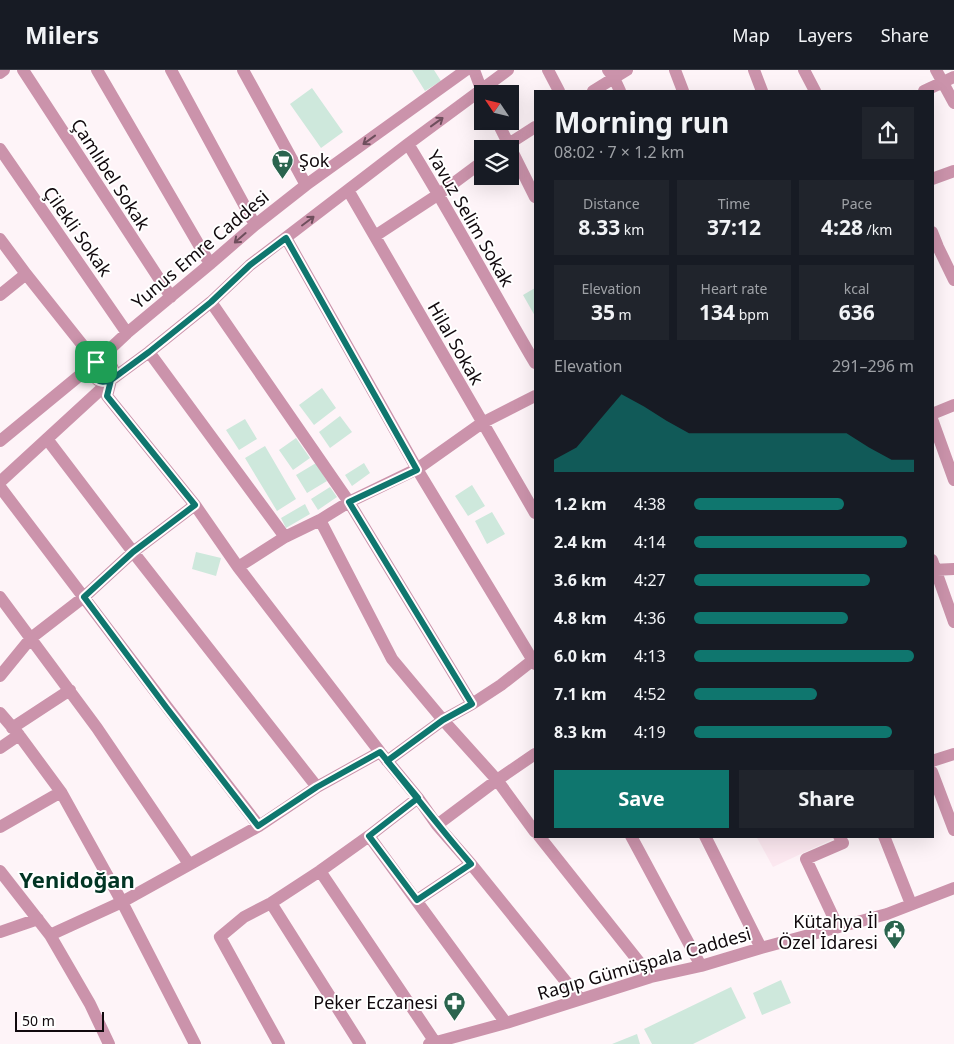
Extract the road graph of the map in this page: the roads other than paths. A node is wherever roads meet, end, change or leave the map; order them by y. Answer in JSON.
{"nodes":[{"id":1,"x":4,"y":70,"type":"edge"},
{"id":2,"x":22,"y":70,"type":"edge"},
{"id":3,"x":97,"y":70,"type":"edge"},
{"id":4,"x":171,"y":70,"type":"edge"},
{"id":5,"x":243,"y":70,"type":"edge"},
{"id":6,"x":466,"y":70,"type":"edge"},
{"id":7,"x":474,"y":70,"type":"edge"},
{"id":8,"x":508,"y":70,"type":"edge"},
{"id":9,"x":548,"y":70,"type":"edge"},
{"id":10,"x":627,"y":70,"type":"edge"},
{"id":11,"x":674,"y":70,"type":"edge"},
{"id":12,"x":754,"y":70,"type":"edge"},
{"id":13,"x":804,"y":70,"type":"edge"},
{"id":14,"x":936,"y":70,"type":"edge"},
{"id":15,"x":0,"y":73,"type":"edge"},
{"id":16,"x":611,"y":74,"type":"edge"},
{"id":17,"x":948,"y":80,"type":"edge"},
{"id":18,"x":479,"y":85,"type":"edge"},
{"id":19,"x":490,"y":85,"type":"edge"},
{"id":20,"x":558,"y":90,"type":"edge"},
{"id":21,"x":594,"y":90,"type":"edge"},
{"id":22,"x":619,"y":90,"type":"edge"},
{"id":23,"x":683,"y":90,"type":"edge"},
{"id":24,"x":762,"y":90,"type":"edge"},
{"id":25,"x":814,"y":90,"type":"edge"},
{"id":26,"x":926,"y":90,"type":"edge"},
{"id":27,"x":474,"y":98,"type":"edge"},
{"id":28,"x":954,"y":103,"type":"edge"},
{"id":29,"x":534,"y":128,"type":"edge"},
{"id":30,"x":514,"y":140,"type":"edge"},
{"id":31,"x":408,"y":144,"type":"junction"},
{"id":32,"x":0,"y":149,"type":"edge"},
{"id":33,"x":474,"y":168,"type":"edge"},
{"id":34,"x":519,"y":171,"type":"edge"},
{"id":35,"x":954,"y":171,"type":"edge"},
{"id":36,"x":934,"y":178,"type":"edge"},
{"id":37,"x":306,"y":185,"type":"junction"},
{"id":38,"x":348,"y":190,"type":"junction"},
{"id":39,"x":439,"y":194,"type":"junction"},
{"id":40,"x":534,"y":195,"type":"edge"},
{"id":41,"x":255,"y":225,"type":"junction"},
{"id":42,"x":375,"y":236,"type":"junction"},
{"id":43,"x":286,"y":238,"type":"junction"},
{"id":44,"x":0,"y":239,"type":"edge"},
{"id":45,"x":935,"y":248,"type":"edge"},
{"id":46,"x":210,"y":264,"type":"junction"},
{"id":47,"x":26,"y":274,"type":"junction"},
{"id":48,"x":954,"y":280,"type":"edge"},
{"id":49,"x":0,"y":295,"type":"edge"},
{"id":50,"x":170,"y":297,"type":"junction"},
{"id":51,"x":211,"y":302,"type":"junction"},
{"id":52,"x":127,"y":332,"type":"junction"},
{"id":53,"x":149,"y":352,"type":"junction"},
{"id":54,"x":534,"y":361,"type":"edge"},
{"id":55,"x":96,"y":362,"type":"junction"},
{"id":56,"x":111,"y":380,"type":"junction"},
{"id":57,"x":534,"y":397,"type":"edge"},
{"id":58,"x":954,"y":406,"type":"edge"},
{"id":59,"x":934,"y":413,"type":"edge"},
{"id":60,"x":482,"y":423,"type":"junction"},
{"id":61,"x":934,"y":423,"type":"edge"},
{"id":62,"x":47,"y":438,"type":"junction"},
{"id":63,"x":0,"y":441,"type":"edge"},
{"id":64,"x":950,"y":454,"type":"edge"},
{"id":65,"x":417,"y":470,"type":"junction"},
{"id":66,"x":954,"y":480,"type":"edge"},
{"id":67,"x":0,"y":482,"type":"edge"},
{"id":68,"x":0,"y":487,"type":"edge"},
{"id":69,"x":349,"y":502,"type":"junction"},
{"id":70,"x":195,"y":505,"type":"junction"},
{"id":71,"x":534,"y":511,"type":"edge"},
{"id":72,"x":320,"y":520,"type":"junction"},
{"id":73,"x":285,"y":537,"type":"junction"},
{"id":74,"x":133,"y":552,"type":"junction"},
{"id":75,"x":238,"y":567,"type":"junction"},
{"id":76,"x":934,"y":567,"type":"edge"},
{"id":77,"x":954,"y":569,"type":"edge"},
{"id":78,"x":0,"y":597,"type":"edge"},
{"id":79,"x":84,"y":597,"type":"junction"},
{"id":80,"x":954,"y":622,"type":"edge"},
{"id":81,"x":31,"y":638,"type":"junction"},
{"id":82,"x":534,"y":662,"type":"edge"},
{"id":83,"x":0,"y":676,"type":"edge"},
{"id":84,"x":70,"y":690,"type":"junction"},
{"id":85,"x":472,"y":704,"type":"junction"},
{"id":86,"x":0,"y":713,"type":"edge"},
{"id":87,"x":443,"y":720,"type":"junction"},
{"id":88,"x":16,"y":731,"type":"junction"},
{"id":89,"x":0,"y":748,"type":"edge"},
{"id":90,"x":954,"y":754,"type":"edge"},
{"id":91,"x":534,"y":755,"type":"edge"},
{"id":92,"x":383,"y":757,"type":"junction"},
{"id":93,"x":934,"y":760,"type":"edge"},
{"id":94,"x":934,"y":777,"type":"edge"},
{"id":95,"x":497,"y":780,"type":"junction"},
{"id":96,"x":317,"y":787,"type":"junction"},
{"id":97,"x":61,"y":792,"type":"junction"},
{"id":98,"x":418,"y":798,"type":"junction"},
{"id":99,"x":437,"y":825,"type":"junction"},
{"id":100,"x":258,"y":826,"type":"junction"},
{"id":101,"x":0,"y":827,"type":"edge"},
{"id":102,"x":954,"y":830,"type":"edge"},
{"id":103,"x":534,"y":831,"type":"edge"},
{"id":104,"x":369,"y":836,"type":"junction"},
{"id":105,"x":541,"y":838,"type":"edge"},
{"id":106,"x":632,"y":838,"type":"edge"},
{"id":107,"x":707,"y":838,"type":"edge"},
{"id":108,"x":840,"y":838,"type":"edge"},
{"id":109,"x":885,"y":838,"type":"edge"},
{"id":110,"x":189,"y":864,"type":"junction"},
{"id":111,"x":471,"y":864,"type":"junction"},
{"id":112,"x":0,"y":871,"type":"edge"},
{"id":113,"x":320,"y":871,"type":"junction"},
{"id":114,"x":954,"y":888,"type":"edge"},
{"id":115,"x":417,"y":900,"type":"junction"},
{"id":116,"x":122,"y":902,"type":"junction"},
{"id":117,"x":271,"y":903,"type":"junction"},
{"id":118,"x":911,"y":904,"type":"junction"},
{"id":119,"x":38,"y":919,"type":"junction"},
{"id":120,"x":838,"y":927,"type":"junction"},
{"id":121,"x":0,"y":932,"type":"edge"},
{"id":122,"x":50,"y":935,"type":"junction"},
{"id":123,"x":761,"y":948,"type":"junction"},
{"id":124,"x":701,"y":966,"type":"junction"},
{"id":125,"x":651,"y":977,"type":"junction"},
{"id":126,"x":580,"y":999,"type":"junction"},
{"id":127,"x":506,"y":1022,"type":"junction"},
{"id":128,"x":432,"y":1043,"type":"edge"},
{"id":129,"x":109,"y":1044,"type":"edge"},
{"id":130,"x":196,"y":1044,"type":"edge"},
{"id":131,"x":279,"y":1044,"type":"edge"},
{"id":132,"x":360,"y":1044,"type":"edge"}],
"edges":[{"from":1,"to":15,"type":"street"},
{"from":2,"to":50,"type":"street","name":"Çamlıbel Sokak"},
{"from":3,"to":46,"type":"street"},
{"from":4,"to":41,"type":"street"},
{"from":5,"to":37,"type":"street"},
{"from":6,"to":37,"type":"street","name":"Yunus Emre Caddesi","one_way":true},
{"from":7,"to":18,"type":"street"},
{"from":8,"to":19,"type":"street"},
{"from":9,"to":20,"type":"street"},
{"from":10,"to":16,"type":"street"},
{"from":11,"to":23,"type":"street"},
{"from":12,"to":24,"type":"street"},
{"from":13,"to":25,"type":"street"},
{"from":14,"to":17,"type":"street"},
{"from":16,"to":21,"type":"street"},
{"from":16,"to":22,"type":"street"},
{"from":17,"to":26,"type":"street"},
{"from":17,"to":28,"type":"street"},
{"from":31,"to":27,"type":"street","one_way":true},
{"from":29,"to":30,"type":"street"},
{"from":31,"to":38,"type":"street"},
{"from":31,"to":39,"type":"street","name":"Yavuz Selim Sokak"},
{"from":32,"to":52,"type":"street","name":"Çilekli Sokak"},
{"from":33,"to":39,"type":"street"},
{"from":34,"to":40,"type":"street"},
{"from":35,"to":36,"type":"street"},
{"from":37,"to":41,"type":"street","name":"Yunus Emre Caddesi"},
{"from":38,"to":42,"type":"street","name":"Hilal Sokak"},
{"from":43,"to":38,"type":"street","one_way":true},
{"from":39,"to":42,"type":"street"},
{"from":39,"to":54,"type":"street","name":"Yavuz Selim Sokak"},
{"from":41,"to":46,"type":"street","name":"Yunus Emre Caddesi","one_way":true},
{"from":42,"to":60,"type":"street","name":"Hilal Sokak"},
{"from":43,"to":51,"type":"street"},
{"from":43,"to":65,"type":"street"},
{"from":44,"to":47,"type":"street"},
{"from":45,"to":48,"type":"street"},
{"from":46,"to":50,"type":"street","name":"Yunus Emre Caddesi"},
{"from":47,"to":49,"type":"street"},
{"from":47,"to":55,"type":"street"},
{"from":50,"to":52,"type":"street","name":"Yunus Emre Caddesi"},
{"from":51,"to":53,"type":"street"},
{"from":51,"to":69,"type":"street"},
{"from":52,"to":55,"type":"street","name":"Yunus Emre Caddesi"},
{"from":53,"to":56,"type":"street"},
{"from":53,"to":73,"type":"street"},
{"from":55,"to":56,"type":"street"},
{"from":55,"to":63,"type":"street"},
{"from":56,"to":62,"type":"street"},
{"from":56,"to":70,"type":"street"},
{"from":57,"to":60,"type":"street"},
{"from":58,"to":59,"type":"street"},
{"from":60,"to":65,"type":"street"},
{"from":60,"to":71,"type":"street","name":"Hilal Sokak"},
{"from":61,"to":64,"type":"street"},
{"from":62,"to":67,"type":"street"},
{"from":62,"to":74,"type":"street"},
{"from":64,"to":66,"type":"street"},
{"from":65,"to":69,"type":"street"},
{"from":65,"to":82,"type":"street"},
{"from":68,"to":79,"type":"street"},
{"from":69,"to":72,"type":"street"},
{"from":69,"to":85,"type":"street"},
{"from":70,"to":74,"type":"street"},
{"from":70,"to":75,"type":"street"},
{"from":72,"to":73,"type":"street"},
{"from":72,"to":87,"type":"street"},
{"from":73,"to":75,"type":"street"},
{"from":74,"to":79,"type":"street"},
{"from":74,"to":96,"type":"street"},
{"from":75,"to":92,"type":"street"},
{"from":76,"to":77,"type":"street"},
{"from":76,"to":80,"type":"street"},
{"from":78,"to":81,"type":"street"},
{"from":79,"to":81,"type":"street"},
{"from":79,"to":100,"type":"street"},
{"from":81,"to":83,"type":"street"},
{"from":81,"to":84,"type":"street"},
{"from":82,"to":85,"type":"street"},
{"from":84,"to":88,"type":"street"},
{"from":84,"to":110,"type":"street"},
{"from":85,"to":87,"type":"street"},
{"from":86,"to":88,"type":"street"},
{"from":87,"to":92,"type":"street"},
{"from":87,"to":95,"type":"street"},
{"from":88,"to":89,"type":"street"},
{"from":88,"to":97,"type":"street"},
{"from":90,"to":93,"type":"street"},
{"from":91,"to":95,"type":"street"},
{"from":92,"to":96,"type":"street"},
{"from":92,"to":98,"type":"street"},
{"from":94,"to":102,"type":"street"},
{"from":95,"to":99,"type":"street"},
{"from":95,"to":103,"type":"street"},
{"from":96,"to":100,"type":"street"},
{"from":97,"to":101,"type":"street"},
{"from":97,"to":116,"type":"street"},
{"from":98,"to":99,"type":"street"},
{"from":98,"to":104,"type":"street"},
{"from":99,"to":111,"type":"street"},
{"from":100,"to":110,"type":"street"},
{"from":104,"to":113,"type":"street"},
{"from":104,"to":115,"type":"street"},
{"from":105,"to":125,"type":"street"},
{"from":106,"to":124,"type":"street"},
{"from":107,"to":123,"type":"street"},
{"from":108,"to":120,"type":"street"},
{"from":109,"to":118,"type":"street"},
{"from":110,"to":116,"type":"street"},
{"from":111,"to":115,"type":"street"},
{"from":111,"to":126,"type":"street"},
{"from":112,"to":119,"type":"street"},
{"from":113,"to":117,"type":"street"},
{"from":113,"to":128,"type":"street"},
{"from":114,"to":118,"type":"street","name":"Ragıp Gümüşpala Caddesi"},
{"from":115,"to":127,"type":"street"},
{"from":116,"to":122,"type":"street"},
{"from":116,"to":130,"type":"street"},
{"from":117,"to":131,"type":"street"},
{"from":117,"to":132,"type":"street"},
{"from":118,"to":120,"type":"street","name":"Ragıp Gümüşpala Caddesi"},
{"from":119,"to":121,"type":"street"},
{"from":119,"to":122,"type":"street"},
{"from":120,"to":123,"type":"street","name":"Ragıp Gümüşpala Caddesi"},
{"from":122,"to":129,"type":"street"},
{"from":123,"to":124,"type":"street","name":"Ragıp Gümüşpala Caddesi"},
{"from":124,"to":125,"type":"street","name":"Ragıp Gümüşpala Caddesi"},
{"from":125,"to":126,"type":"street","name":"Ragıp Gümüşpala Caddesi"},
{"from":126,"to":127,"type":"street","name":"Ragıp Gümüşpala Caddesi"},
{"from":127,"to":128,"type":"street","name":"Ragıp Gümüşpala Caddesi"}]}
